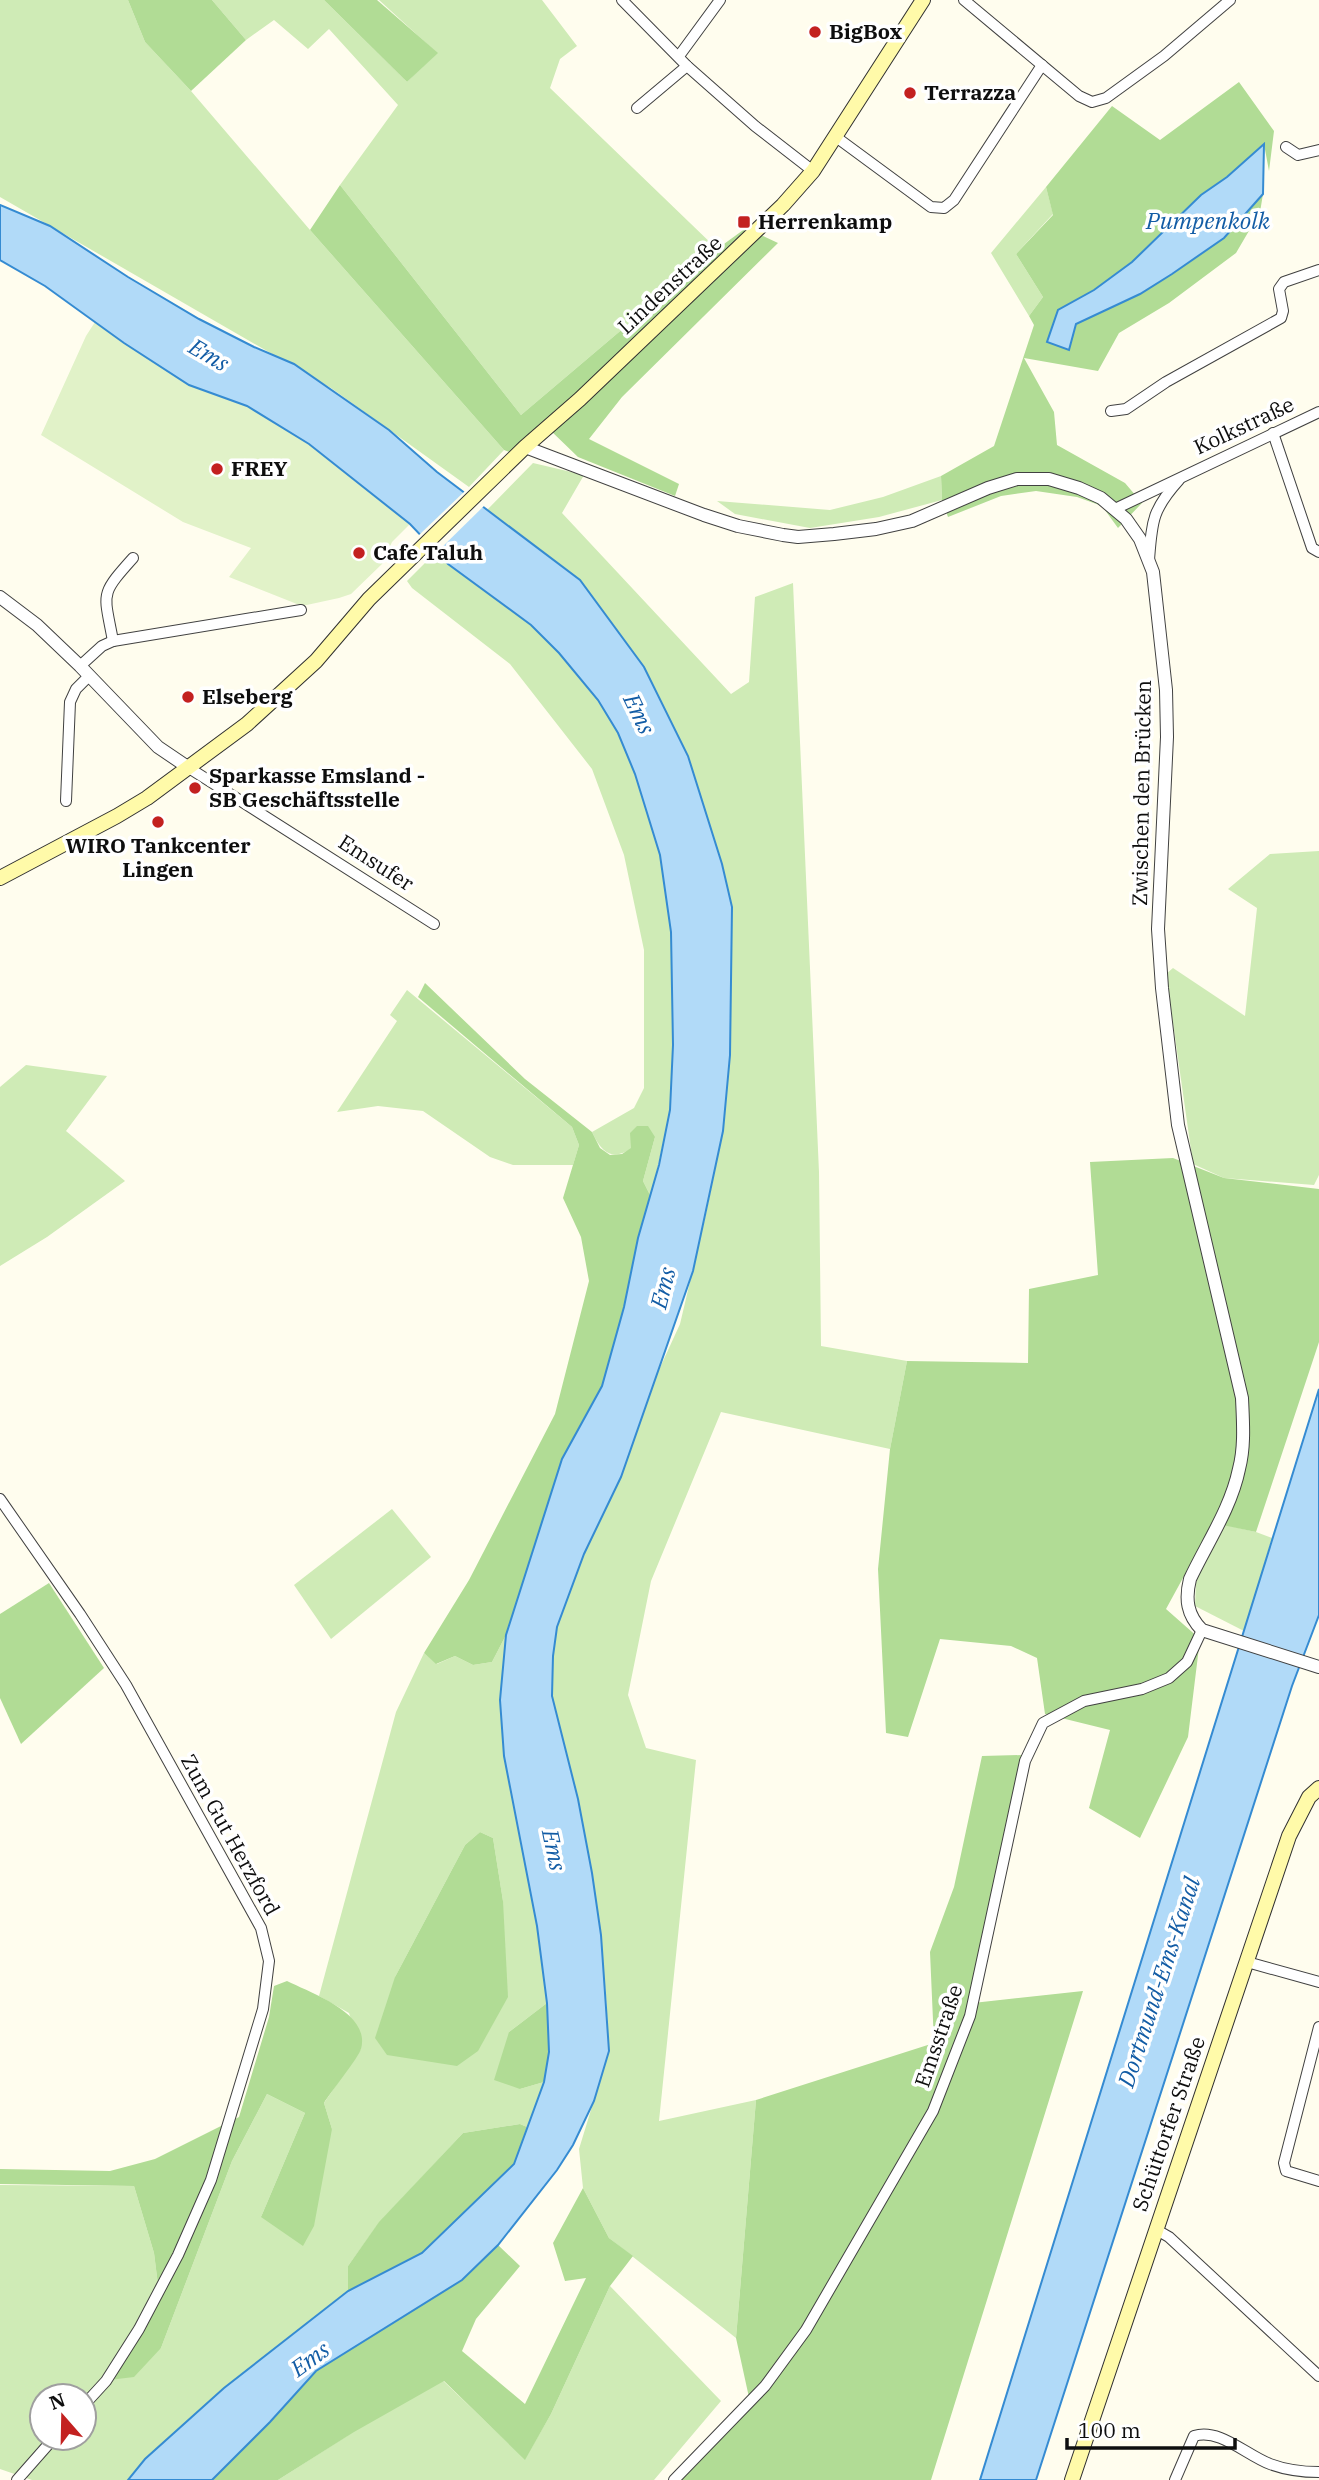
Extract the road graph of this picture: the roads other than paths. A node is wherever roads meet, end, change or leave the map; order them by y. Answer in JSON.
{"nodes":[{"id":1,"x":622,"y":0,"type":"edge"},
{"id":2,"x":720,"y":0,"type":"edge"},
{"id":3,"x":923,"y":0,"type":"edge"},
{"id":4,"x":964,"y":0,"type":"edge"},
{"id":5,"x":1230,"y":0,"type":"edge"},
{"id":6,"x":678,"y":56,"type":"junction"},
{"id":7,"x":1042,"y":65,"type":"junction"},
{"id":8,"x":687,"y":66,"type":"junction"},
{"id":9,"x":637,"y":108,"type":"dead end"},
{"id":10,"x":836,"y":137,"type":"junction"},
{"id":11,"x":1286,"y":147,"type":"dead end"},
{"id":12,"x":1319,"y":149,"type":"edge"},
{"id":13,"x":813,"y":171,"type":"junction"},
{"id":14,"x":1319,"y":270,"type":"edge"},
{"id":15,"x":1111,"y":411,"type":"dead end"},
{"id":16,"x":1319,"y":412,"type":"edge"},
{"id":17,"x":1273,"y":433,"type":"junction"},
{"id":18,"x":525,"y":447,"type":"junction"},
{"id":19,"x":1186,"y":474,"type":"junction"},
{"id":20,"x":1115,"y":509,"type":"junction"},
{"id":21,"x":1319,"y":552,"type":"edge"},
{"id":22,"x":133,"y":558,"type":"dead end"},
{"id":23,"x":1149,"y":560,"type":"junction"},
{"id":24,"x":0,"y":597,"type":"edge"},
{"id":25,"x":302,"y":610,"type":"dead end"},
{"id":26,"x":113,"y":641,"type":"junction"},
{"id":27,"x":84,"y":671,"type":"junction"},
{"id":28,"x":189,"y":768,"type":"junction"},
{"id":29,"x":66,"y":801,"type":"dead end"},
{"id":30,"x":0,"y":878,"type":"edge"},
{"id":31,"x":434,"y":924,"type":"dead end"},
{"id":32,"x":0,"y":1499,"type":"edge"},
{"id":33,"x":1202,"y":1630,"type":"junction"},
{"id":34,"x":1319,"y":1667,"type":"edge"},
{"id":35,"x":1319,"y":1788,"type":"edge"},
{"id":36,"x":1247,"y":1962,"type":"junction"},
{"id":37,"x":1319,"y":1982,"type":"edge"},
{"id":38,"x":1319,"y":2027,"type":"edge"},
{"id":39,"x":1319,"y":2181,"type":"edge"},
{"id":40,"x":1155,"y":2229,"type":"junction"},
{"id":41,"x":1319,"y":2376,"type":"edge"},
{"id":42,"x":98,"y":2390,"type":"edge"},
{"id":43,"x":42,"y":2452,"type":"edge"},
{"id":44,"x":1319,"y":2472,"type":"edge"},
{"id":45,"x":17,"y":2480,"type":"edge"},
{"id":46,"x":674,"y":2480,"type":"edge"},
{"id":47,"x":1072,"y":2480,"type":"edge"},
{"id":48,"x":1175,"y":2480,"type":"edge"}],
"edges":[{"from":1,"to":6,"type":"street"},
{"from":2,"to":6,"type":"street"},
{"from":3,"to":10,"type":"main road","name":"Lindenstraße"},
{"from":4,"to":7,"type":"street"},
{"from":5,"to":7,"type":"street"},
{"from":6,"to":8,"type":"street"},
{"from":7,"to":10,"type":"street"},
{"from":8,"to":9,"type":"street"},
{"from":8,"to":13,"type":"street"},
{"from":10,"to":13,"type":"main road","name":"Lindenstraße"},
{"from":11,"to":12,"type":"street"},
{"from":13,"to":18,"type":"main road","name":"Lindenstraße"},
{"from":14,"to":15,"type":"street"},
{"from":16,"to":17,"type":"street","name":"Kolkstraße"},
{"from":17,"to":19,"type":"street","name":"Kolkstraße"},
{"from":17,"to":21,"type":"street"},
{"from":18,"to":20,"type":"street","name":"Zwischen den Brücken"},
{"from":18,"to":28,"type":"main road","name":"Lindenstraße"},
{"from":19,"to":20,"type":"street","name":"Kolkstraße"},
{"from":19,"to":23,"type":"street","name":"Kolkstraße"},
{"from":20,"to":23,"type":"street","name":"Zwischen den Brücken"},
{"from":22,"to":26,"type":"street"},
{"from":23,"to":33,"type":"street","name":"Zwischen den Brücken"},
{"from":24,"to":27,"type":"street"},
{"from":25,"to":26,"type":"street"},
{"from":26,"to":27,"type":"street"},
{"from":27,"to":28,"type":"street"},
{"from":27,"to":29,"type":"street"},
{"from":28,"to":30,"type":"main road","name":"Lindenstraße"},
{"from":28,"to":31,"type":"street","name":"Emsufer"},
{"from":32,"to":42,"type":"street","name":"Zum Gut Herzford"},
{"from":33,"to":34,"type":"street"},
{"from":33,"to":46,"type":"street","name":"Emsstraße"},
{"from":35,"to":36,"type":"main road","name":"Schüttorfer Straße"},
{"from":36,"to":37,"type":"street"},
{"from":36,"to":40,"type":"main road","name":"Schüttorfer Straße"},
{"from":38,"to":39,"type":"street"},
{"from":40,"to":41,"type":"street"},
{"from":40,"to":47,"type":"main road","name":"Schüttorfer Straße"},
{"from":43,"to":45,"type":"street"},
{"from":44,"to":48,"type":"street"}]}
